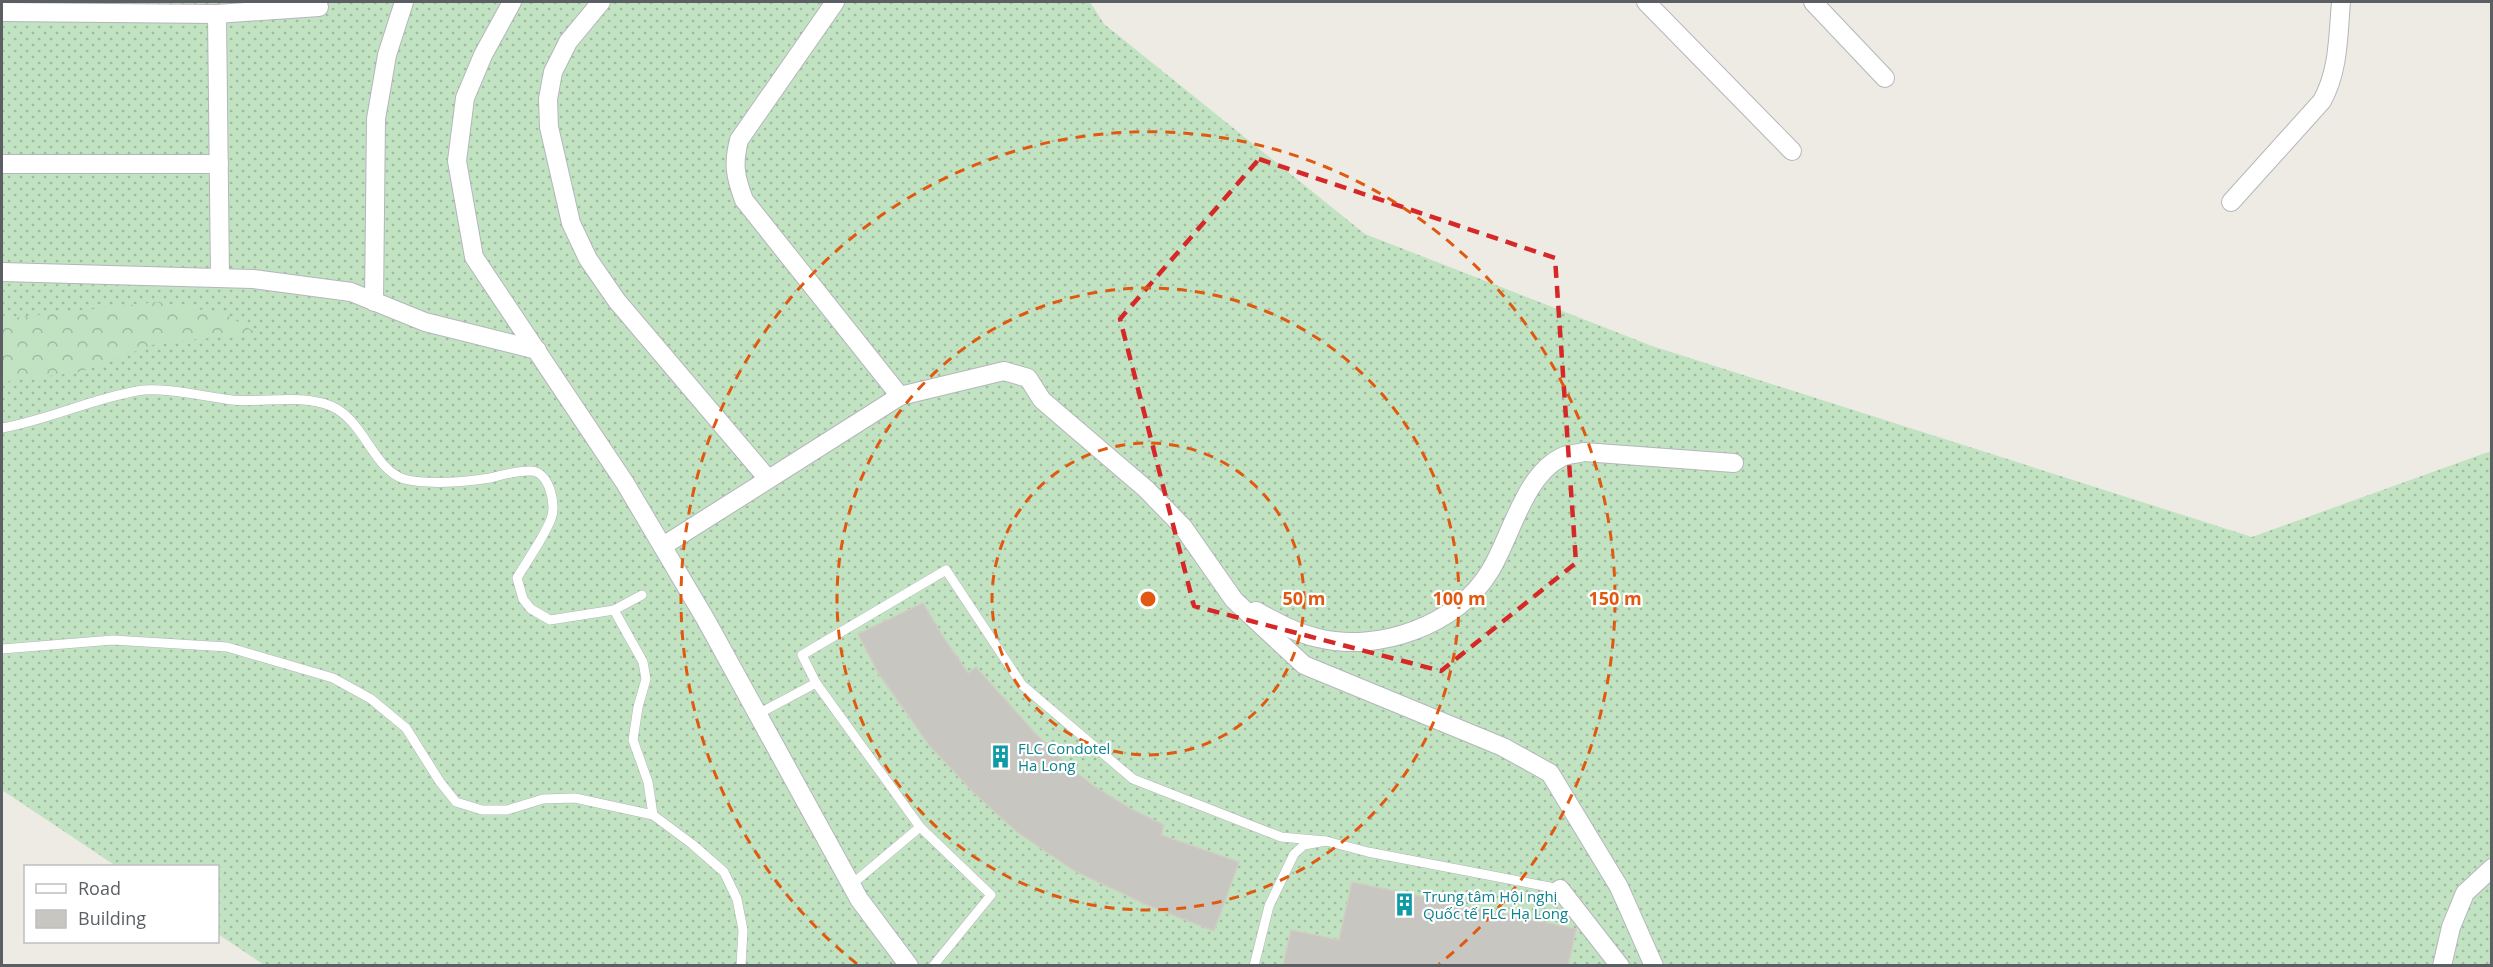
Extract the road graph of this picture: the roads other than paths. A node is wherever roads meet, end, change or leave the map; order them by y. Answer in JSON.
{"nodes":[{"id":1,"x":404,"y":2,"type":"edge"},
{"id":2,"x":512,"y":2,"type":"edge"},
{"id":3,"x":601,"y":2,"type":"edge"},
{"id":4,"x":835,"y":2,"type":"edge"},
{"id":5,"x":1646,"y":2,"type":"edge"},
{"id":6,"x":1813,"y":2,"type":"edge"},
{"id":7,"x":2341,"y":2,"type":"edge"},
{"id":8,"x":319,"y":7,"type":"dead end"},
{"id":9,"x":2,"y":12,"type":"edge"},
{"id":10,"x":218,"y":14,"type":"junction"},
{"id":11,"x":1885,"y":78,"type":"dead end"},
{"id":12,"x":1792,"y":152,"type":"dead end"},
{"id":13,"x":2,"y":164,"type":"edge"},
{"id":14,"x":219,"y":164,"type":"junction"},
{"id":15,"x":2231,"y":202,"type":"dead end"},
{"id":16,"x":2,"y":272,"type":"edge"},
{"id":17,"x":220,"y":278,"type":"junction"},
{"id":18,"x":374,"y":302,"type":"junction"},
{"id":19,"x":537,"y":350,"type":"junction"},
{"id":20,"x":900,"y":396,"type":"junction"},
{"id":21,"x":2,"y":428,"type":"edge"},
{"id":22,"x":1734,"y":463,"type":"dead end"},
{"id":23,"x":768,"y":479,"type":"junction"},
{"id":24,"x":663,"y":546,"type":"junction"},
{"id":25,"x":642,"y":595,"type":"dead end"},
{"id":26,"x":1234,"y":600,"type":"junction"},
{"id":27,"x":614,"y":610,"type":"junction"},
{"id":28,"x":2,"y":649,"type":"edge"},
{"id":29,"x":816,"y":683,"type":"junction"},
{"id":30,"x":758,"y":714,"type":"junction"},
{"id":31,"x":653,"y":815,"type":"junction"},
{"id":32,"x":920,"y":827,"type":"junction"},
{"id":33,"x":1326,"y":841,"type":"junction"},
{"id":34,"x":2492,"y":868,"type":"edge"},
{"id":35,"x":851,"y":885,"type":"junction"},
{"id":36,"x":1560,"y":889,"type":"joint"},
{"id":37,"x":741,"y":966,"type":"edge"},
{"id":38,"x":909,"y":966,"type":"edge"},
{"id":39,"x":933,"y":966,"type":"edge"},
{"id":40,"x":1254,"y":966,"type":"edge"},
{"id":41,"x":1620,"y":966,"type":"edge"},
{"id":42,"x":1654,"y":966,"type":"edge"},
{"id":43,"x":2442,"y":966,"type":"edge"}],
"edges":[{"from":1,"to":18,"type":"street"},
{"from":2,"to":19,"type":"street"},
{"from":3,"to":23,"type":"street"},
{"from":4,"to":20,"type":"street"},
{"from":5,"to":12,"type":"street"},
{"from":6,"to":11,"type":"street"},
{"from":7,"to":15,"type":"street"},
{"from":8,"to":10,"type":"street"},
{"from":9,"to":10,"type":"street"},
{"from":10,"to":14,"type":"street"},
{"from":13,"to":14,"type":"street"},
{"from":14,"to":17,"type":"street"},
{"from":16,"to":17,"type":"street"},
{"from":17,"to":18,"type":"street"},
{"from":18,"to":19,"type":"street"},
{"from":19,"to":24,"type":"street"},
{"from":20,"to":23,"type":"street"},
{"from":20,"to":26,"type":"street"},
{"from":21,"to":27,"type":"lane"},
{"from":22,"to":26,"type":"street"},
{"from":23,"to":24,"type":"street"},
{"from":24,"to":30,"type":"street"},
{"from":25,"to":27,"type":"lane"},
{"from":26,"to":42,"type":"street"},
{"from":27,"to":31,"type":"lane"},
{"from":28,"to":31,"type":"lane"},
{"from":29,"to":30,"type":"lane"},
{"from":29,"to":32,"type":"lane"},
{"from":29,"to":33,"type":"lane"},
{"from":30,"to":35,"type":"street"},
{"from":31,"to":37,"type":"lane"},
{"from":32,"to":35,"type":"lane"},
{"from":32,"to":39,"type":"lane"},
{"from":33,"to":36,"type":"lane"},
{"from":33,"to":40,"type":"lane"},
{"from":34,"to":43,"type":"street"},
{"from":35,"to":38,"type":"street"},
{"from":36,"to":41,"type":"street"}]}
